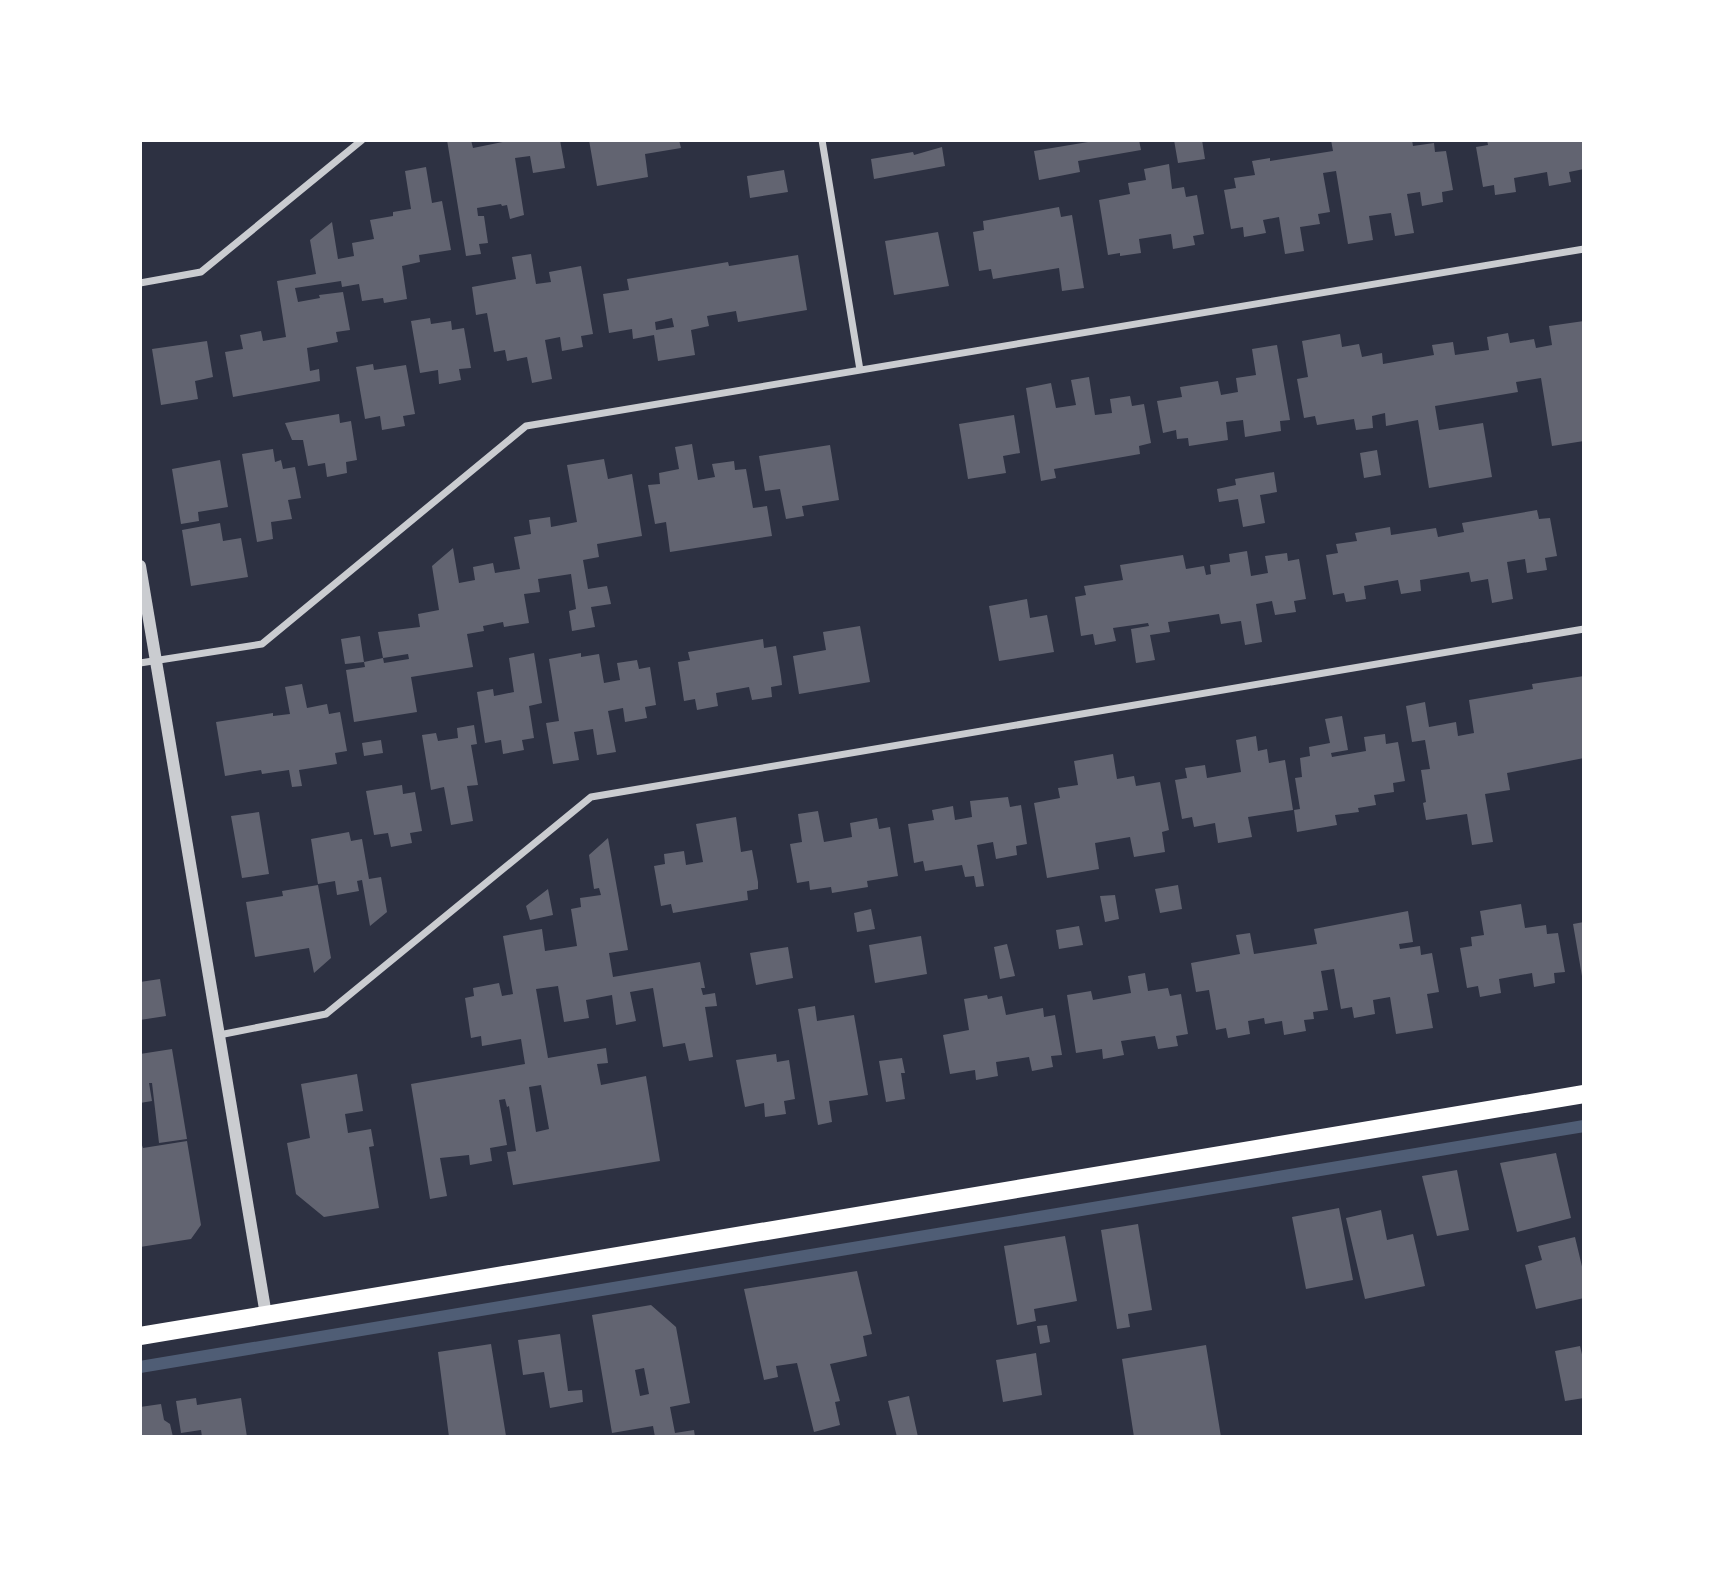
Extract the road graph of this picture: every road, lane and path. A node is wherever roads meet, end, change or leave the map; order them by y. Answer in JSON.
{"nodes":[{"id":1,"x":362,"y":140,"type":"edge"},
{"id":2,"x":822,"y":140,"type":"edge"},
{"id":3,"x":1584,"y":249,"type":"edge"},
{"id":4,"x":140,"y":283,"type":"edge"},
{"id":5,"x":859,"y":370,"type":"junction"},
{"id":6,"x":140,"y":566,"type":"edge"},
{"id":7,"x":1584,"y":629,"type":"edge"},
{"id":8,"x":156,"y":661,"type":"junction"},
{"id":9,"x":140,"y":663,"type":"edge"},
{"id":10,"x":219,"y":1035,"type":"junction"},
{"id":11,"x":1584,"y":1094,"type":"edge"},
{"id":12,"x":266,"y":1315,"type":"junction"},
{"id":13,"x":140,"y":1336,"type":"edge"}],
"edges":[{"from":1,"to":4,"type":"street"},
{"from":2,"to":5,"type":"street"},
{"from":3,"to":5,"type":"street"},
{"from":5,"to":8,"type":"street"},
{"from":6,"to":8,"type":"street"},
{"from":7,"to":10,"type":"street"},
{"from":8,"to":9,"type":"street"},
{"from":8,"to":10,"type":"street"},
{"from":10,"to":12,"type":"street"},
{"from":11,"to":12,"type":"main road"},
{"from":12,"to":13,"type":"main road"}]}
